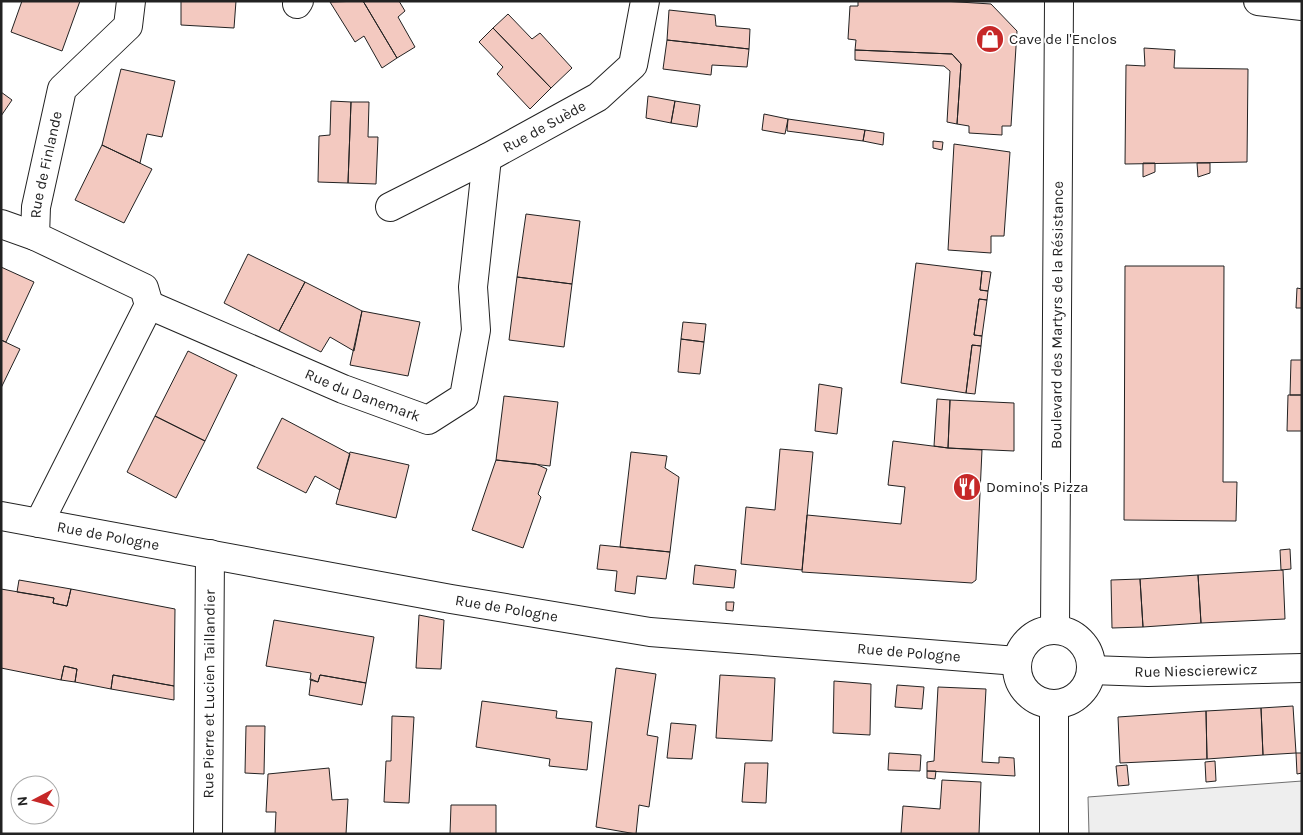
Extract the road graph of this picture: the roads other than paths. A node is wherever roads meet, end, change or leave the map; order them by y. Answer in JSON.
{"nodes":[{"id":1,"x":131,"y":1,"type":"edge"},
{"id":2,"x":644,"y":1,"type":"edge"},
{"id":3,"x":1059,"y":1,"type":"edge"},
{"id":4,"x":1258,"y":1,"type":"edge"},
{"id":5,"x":1302,"y":6,"type":"edge"},
{"id":6,"x":487,"y":158,"type":"junction"},
{"id":7,"x":390,"y":207,"type":"dead end"},
{"id":8,"x":1,"y":224,"type":"edge"},
{"id":9,"x":35,"y":236,"type":"junction"},
{"id":10,"x":147,"y":297,"type":"junction"},
{"id":11,"x":1,"y":516,"type":"edge"},
{"id":12,"x":39,"y":523,"type":"junction"},
{"id":13,"x":210,"y":554,"type":"junction"},
{"id":14,"x":1055,"y":629,"type":"junction"},
{"id":15,"x":1017,"y":661,"type":"junction"},
{"id":16,"x":1302,"y":668,"type":"edge"},
{"id":17,"x":1091,"y":670,"type":"junction"},
{"id":18,"x":1054,"y":704,"type":"junction"},
{"id":19,"x":208,"y":834,"type":"edge"},
{"id":20,"x":1054,"y":834,"type":"edge"}],
"edges":[{"from":1,"to":9,"type":"street","name":"Rue de Finlande"},
{"from":2,"to":6,"type":"street","name":"Rue de Suède"},
{"from":3,"to":14,"type":"street","name":"Boulevard des Martyrs de la Résistance"},
{"from":4,"to":5,"type":"street"},
{"from":6,"to":7,"type":"street","name":"Rue de Suède"},
{"from":6,"to":10,"type":"street","name":"Rue du Danemark"},
{"from":8,"to":9,"type":"street"},
{"from":9,"to":10,"type":"street","name":"Rue de Finlande"},
{"from":10,"to":12,"type":"street"},
{"from":11,"to":12,"type":"street","name":"Rue de Pologne"},
{"from":12,"to":13,"type":"street","name":"Rue de Pologne"},
{"from":13,"to":15,"type":"street","name":"Rue de Pologne"},
{"from":13,"to":19,"type":"street","name":"Rue Pierre et Lucien Taillandier"},
{"from":14,"to":15,"type":"street"},
{"from":14,"to":17,"type":"street"},
{"from":15,"to":18,"type":"street"},
{"from":16,"to":17,"type":"street","name":"Rue Niescierewicz"},
{"from":17,"to":18,"type":"street"},
{"from":18,"to":20,"type":"street"}]}
